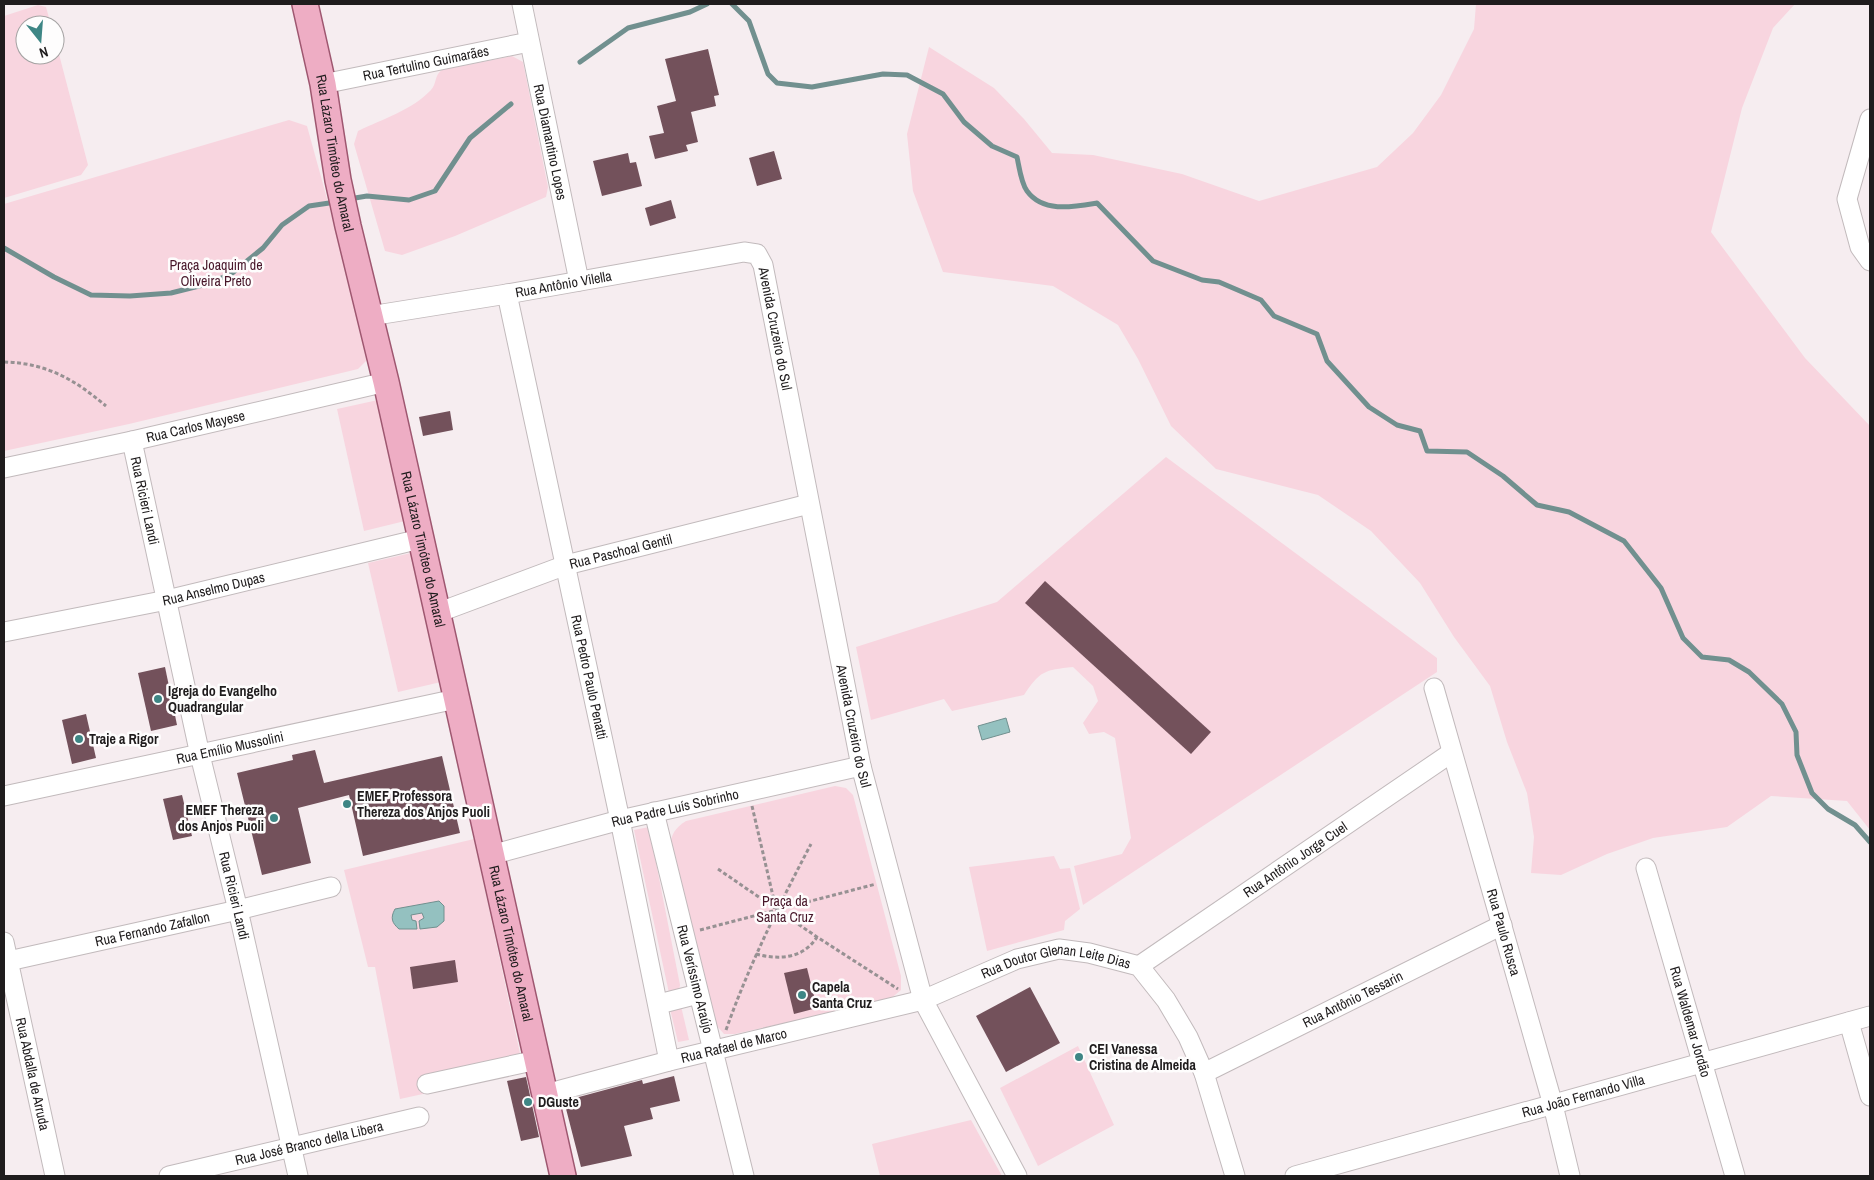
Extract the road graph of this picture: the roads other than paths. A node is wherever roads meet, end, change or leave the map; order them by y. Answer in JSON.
{"nodes":[{"id":1,"x":305,"y":4,"type":"edge"},
{"id":2,"x":522,"y":4,"type":"edge"},
{"id":3,"x":529,"y":42,"type":"junction"},
{"id":4,"x":323,"y":84,"type":"junction"},
{"id":5,"x":1870,"y":119,"type":"edge"},
{"id":6,"x":757,"y":254,"type":"joint"},
{"id":7,"x":1870,"y":261,"type":"edge"},
{"id":8,"x":579,"y":281,"type":"junction"},
{"id":9,"x":507,"y":294,"type":"junction"},
{"id":10,"x":370,"y":316,"type":"junction"},
{"id":11,"x":386,"y":382,"type":"junction"},
{"id":12,"x":132,"y":441,"type":"junction"},
{"id":13,"x":4,"y":468,"type":"edge"},
{"id":14,"x":809,"y":504,"type":"junction"},
{"id":15,"x":420,"y":539,"type":"junction"},
{"id":16,"x":566,"y":565,"type":"junction"},
{"id":17,"x":167,"y":600,"type":"junction"},
{"id":18,"x":437,"y":613,"type":"junction"},
{"id":19,"x":4,"y":632,"type":"edge"},
{"id":20,"x":1434,"y":688,"type":"dead end"},
{"id":21,"x":456,"y":698,"type":"junction"},
{"id":22,"x":1451,"y":753,"type":"junction"},
{"id":23,"x":200,"y":755,"type":"junction"},
{"id":24,"x":861,"y":766,"type":"junction"},
{"id":25,"x":4,"y":796,"type":"edge"},
{"id":26,"x":654,"y":812,"type":"junction"},
{"id":27,"x":620,"y":820,"type":"junction"},
{"id":28,"x":491,"y":855,"type":"junction"},
{"id":29,"x":1646,"y":868,"type":"dead end"},
{"id":30,"x":331,"y":886,"type":"dead end"},
{"id":31,"x":238,"y":910,"type":"junction"},
{"id":32,"x":1502,"y":925,"type":"junction"},
{"id":33,"x":4,"y":942,"type":"edge"},
{"id":34,"x":6,"y":961,"type":"edge"},
{"id":35,"x":1140,"y":966,"type":"junction"},
{"id":36,"x":698,"y":994,"type":"junction"},
{"id":37,"x":923,"y":1000,"type":"junction"},
{"id":38,"x":659,"y":1004,"type":"junction"},
{"id":39,"x":1870,"y":1016,"type":"edge"},
{"id":40,"x":1849,"y":1022,"type":"junction"},
{"id":41,"x":713,"y":1050,"type":"junction"},
{"id":42,"x":537,"y":1060,"type":"junction"},
{"id":43,"x":669,"y":1061,"type":"junction"},
{"id":44,"x":1703,"y":1062,"type":"junction"},
{"id":45,"x":1204,"y":1073,"type":"junction"},
{"id":46,"x":427,"y":1084,"type":"dead end"},
{"id":47,"x":546,"y":1094,"type":"junction"},
{"id":48,"x":1870,"y":1096,"type":"edge"},
{"id":49,"x":1553,"y":1105,"type":"junction"},
{"id":50,"x":420,"y":1117,"type":"dead end"},
{"id":51,"x":291,"y":1148,"type":"junction"},
{"id":52,"x":55,"y":1176,"type":"edge"},
{"id":53,"x":170,"y":1176,"type":"edge"},
{"id":54,"x":298,"y":1176,"type":"edge"},
{"id":55,"x":563,"y":1176,"type":"edge"},
{"id":56,"x":744,"y":1176,"type":"edge"},
{"id":57,"x":1017,"y":1176,"type":"edge"},
{"id":58,"x":1235,"y":1176,"type":"edge"},
{"id":59,"x":1295,"y":1176,"type":"edge"},
{"id":60,"x":1570,"y":1176,"type":"edge"},
{"id":61,"x":1735,"y":1176,"type":"edge"}],
"edges":[{"from":1,"to":4,"type":"main road","name":"Rua Lázaro Timóteo do Amaral"},
{"from":2,"to":3,"type":"street","name":"Rua Diamantino Lopes"},
{"from":3,"to":4,"type":"street","name":"Rua Tertulino Guimarães"},
{"from":3,"to":8,"type":"street","name":"Rua Diamantino Lopes"},
{"from":4,"to":10,"type":"main road","name":"Rua Lázaro Timóteo do Amaral"},
{"from":5,"to":7,"type":"street"},
{"from":6,"to":8,"type":"street","name":"Rua Antônio Vilella"},
{"from":6,"to":14,"type":"street","name":"Avenida Cruzeiro do Sul"},
{"from":8,"to":9,"type":"street","name":"Rua Antônio Vilella"},
{"from":9,"to":10,"type":"street","name":"Rua Antônio Vilella"},
{"from":9,"to":16,"type":"street","name":"Rua Pedro Paulo Penatti"},
{"from":10,"to":11,"type":"main road","name":"Rua Lázaro Timóteo do Amaral"},
{"from":11,"to":12,"type":"street","name":"Rua Carlos Mayese"},
{"from":11,"to":15,"type":"main road","name":"Rua Lázaro Timóteo do Amaral"},
{"from":12,"to":13,"type":"street","name":"Rua Carlos Mayese"},
{"from":12,"to":17,"type":"street","name":"Rua Ricieri Landi"},
{"from":14,"to":16,"type":"street","name":"Rua Paschoal Gentil"},
{"from":14,"to":24,"type":"street","name":"Avenida Cruzeiro do Sul"},
{"from":15,"to":17,"type":"street","name":"Rua Anselmo Dupas"},
{"from":15,"to":18,"type":"main road","name":"Rua Lázaro Timóteo do Amaral"},
{"from":16,"to":18,"type":"street","name":"Rua Paschoal Gentil"},
{"from":16,"to":27,"type":"street","name":"Rua Pedro Paulo Penatti"},
{"from":17,"to":19,"type":"street","name":"Rua Anselmo Dupas"},
{"from":17,"to":23,"type":"street","name":"Rua Ricieri Landi"},
{"from":18,"to":21,"type":"main road","name":"Rua Lázaro Timóteo do Amaral"},
{"from":20,"to":22,"type":"street","name":"Rua Paulo Rusca"},
{"from":21,"to":23,"type":"street","name":"Rua Emílio Mussolini"},
{"from":21,"to":28,"type":"main road","name":"Rua Lázaro Timóteo do Amaral"},
{"from":22,"to":32,"type":"street","name":"Rua Paulo Rusca"},
{"from":22,"to":35,"type":"street","name":"Rua Antônio Jorge Cuel"},
{"from":23,"to":25,"type":"street","name":"Rua Emílio Mussolini"},
{"from":23,"to":31,"type":"street","name":"Rua Ricieri Landi"},
{"from":24,"to":26,"type":"street","name":"Rua Padre Luís Sobrinho"},
{"from":24,"to":37,"type":"street","name":"Avenida Cruzeiro do Sul"},
{"from":26,"to":27,"type":"street","name":"Rua Padre Luís Sobrinho"},
{"from":26,"to":36,"type":"street","name":"Rua Veríssimo Araújo"},
{"from":27,"to":28,"type":"street","name":"Rua Padre Luís Sobrinho"},
{"from":27,"to":38,"type":"street","name":"Rua Pedro Paulo Penatti"},
{"from":28,"to":42,"type":"main road","name":"Rua Lázaro Timóteo do Amaral"},
{"from":29,"to":44,"type":"street","name":"Rua Waldemar Jordão"},
{"from":30,"to":31,"type":"street","name":"Rua Fernando Zafallon"},
{"from":31,"to":34,"type":"street","name":"Rua Fernando Zafallon"},
{"from":31,"to":51,"type":"street","name":"Rua Ricieri Landi"},
{"from":32,"to":45,"type":"street","name":"Rua Antônio Tessarin"},
{"from":32,"to":49,"type":"street","name":"Rua Paulo Rusca"},
{"from":33,"to":34,"type":"street","name":"Rua Abdalla de Arruda"},
{"from":34,"to":52,"type":"street","name":"Rua Abdalla de Arruda"},
{"from":35,"to":37,"type":"street","name":"Rua Doutor Glenan Leite Dias"},
{"from":35,"to":45,"type":"street","name":"Rua Doutor Glenan Leite Dias"},
{"from":36,"to":38,"type":"street"},
{"from":36,"to":41,"type":"street","name":"Rua Veríssimo Araújo"},
{"from":37,"to":41,"type":"street","name":"Rua Rafael de Marco"},
{"from":37,"to":57,"type":"street","name":"Avenida Cruzeiro do Sul"},
{"from":38,"to":43,"type":"street","name":"Rua Pedro Paulo Penatti"},
{"from":39,"to":40,"type":"street","name":"Rua João Fernando Villa"},
{"from":40,"to":44,"type":"street","name":"Rua João Fernando Villa"},
{"from":40,"to":48,"type":"street"},
{"from":41,"to":43,"type":"street","name":"Rua Rafael de Marco"},
{"from":41,"to":56,"type":"street","name":"Rua Veríssimo Araújo"},
{"from":42,"to":46,"type":"street"},
{"from":42,"to":47,"type":"main road","name":"Rua Lázaro Timóteo do Amaral"},
{"from":43,"to":47,"type":"street","name":"Rua Rafael de Marco"},
{"from":44,"to":49,"type":"street","name":"Rua João Fernando Villa"},
{"from":44,"to":61,"type":"street","name":"Rua Waldemar Jordão"},
{"from":45,"to":58,"type":"street","name":"Rua Doutor Glenan Leite Dias"},
{"from":47,"to":55,"type":"main road","name":"Rua Lázaro Timóteo do Amaral"},
{"from":49,"to":59,"type":"street","name":"Rua João Fernando Villa"},
{"from":49,"to":60,"type":"street","name":"Rua Paulo Rusca"},
{"from":50,"to":51,"type":"street","name":"Rua José Branco della Libera"},
{"from":51,"to":53,"type":"street","name":"Rua José Branco della Libera"},
{"from":51,"to":54,"type":"street","name":"Rua Ricieri Landi"}]}
